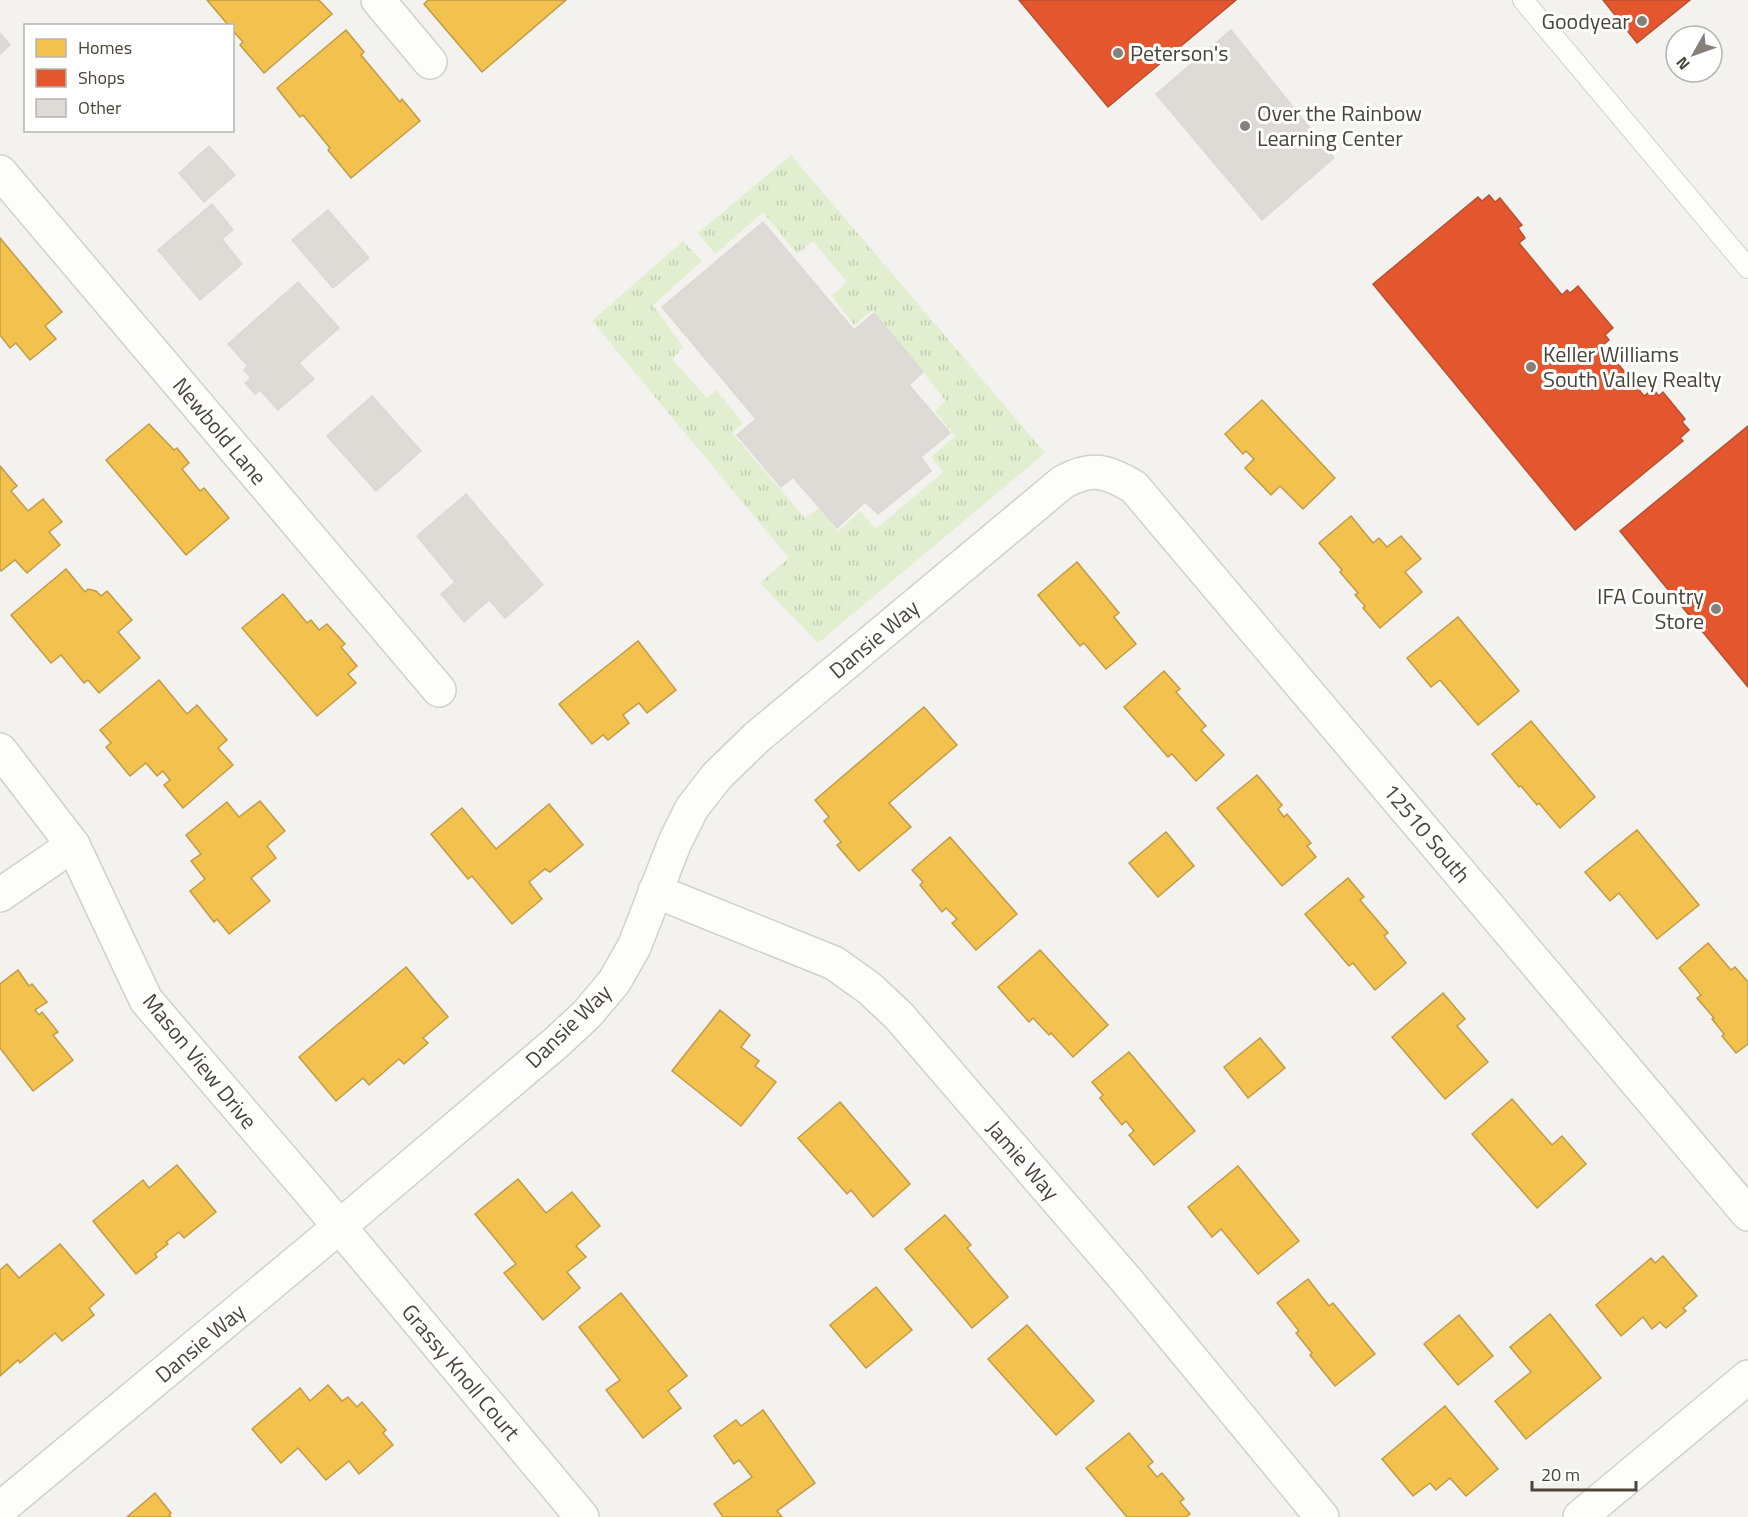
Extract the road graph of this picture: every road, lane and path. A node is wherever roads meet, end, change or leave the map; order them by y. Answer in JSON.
{"nodes":[{"id":1,"x":378,"y":0,"type":"edge"},
{"id":2,"x":1523,"y":0,"type":"edge"},
{"id":3,"x":430,"y":62,"type":"dead end"},
{"id":4,"x":0,"y":172,"type":"edge"},
{"id":5,"x":1748,"y":268,"type":"edge"},
{"id":6,"x":1093,"y":471,"type":"joint"},
{"id":7,"x":439,"y":690,"type":"dead end"},
{"id":8,"x":0,"y":750,"type":"edge"},
{"id":9,"x":73,"y":845,"type":"junction"},
{"id":10,"x":655,"y":891,"type":"junction"},
{"id":11,"x":0,"y":895,"type":"edge"},
{"id":12,"x":1748,"y":1214,"type":"edge"},
{"id":13,"x":339,"y":1227,"type":"junction"},
{"id":14,"x":1748,"y":1377,"type":"edge"},
{"id":15,"x":0,"y":1509,"type":"edge"},
{"id":16,"x":582,"y":1517,"type":"edge"},
{"id":17,"x":1322,"y":1517,"type":"edge"},
{"id":18,"x":1580,"y":1517,"type":"edge"}],
"edges":[{"from":1,"to":3,"type":"street"},
{"from":2,"to":5,"type":"lane"},
{"from":4,"to":7,"type":"street","name":"Newbold Lane"},
{"from":6,"to":10,"type":"street","name":"Dansie Way"},
{"from":6,"to":12,"type":"street","name":"12510 South"},
{"from":8,"to":9,"type":"street","name":"Mason View Drive"},
{"from":9,"to":11,"type":"street"},
{"from":9,"to":13,"type":"street","name":"Mason View Drive"},
{"from":10,"to":13,"type":"street","name":"Dansie Way"},
{"from":10,"to":17,"type":"street","name":"Jamie Way"},
{"from":13,"to":15,"type":"street","name":"Dansie Way"},
{"from":13,"to":16,"type":"street","name":"Grassy Knoll Court"},
{"from":14,"to":18,"type":"street"}]}
